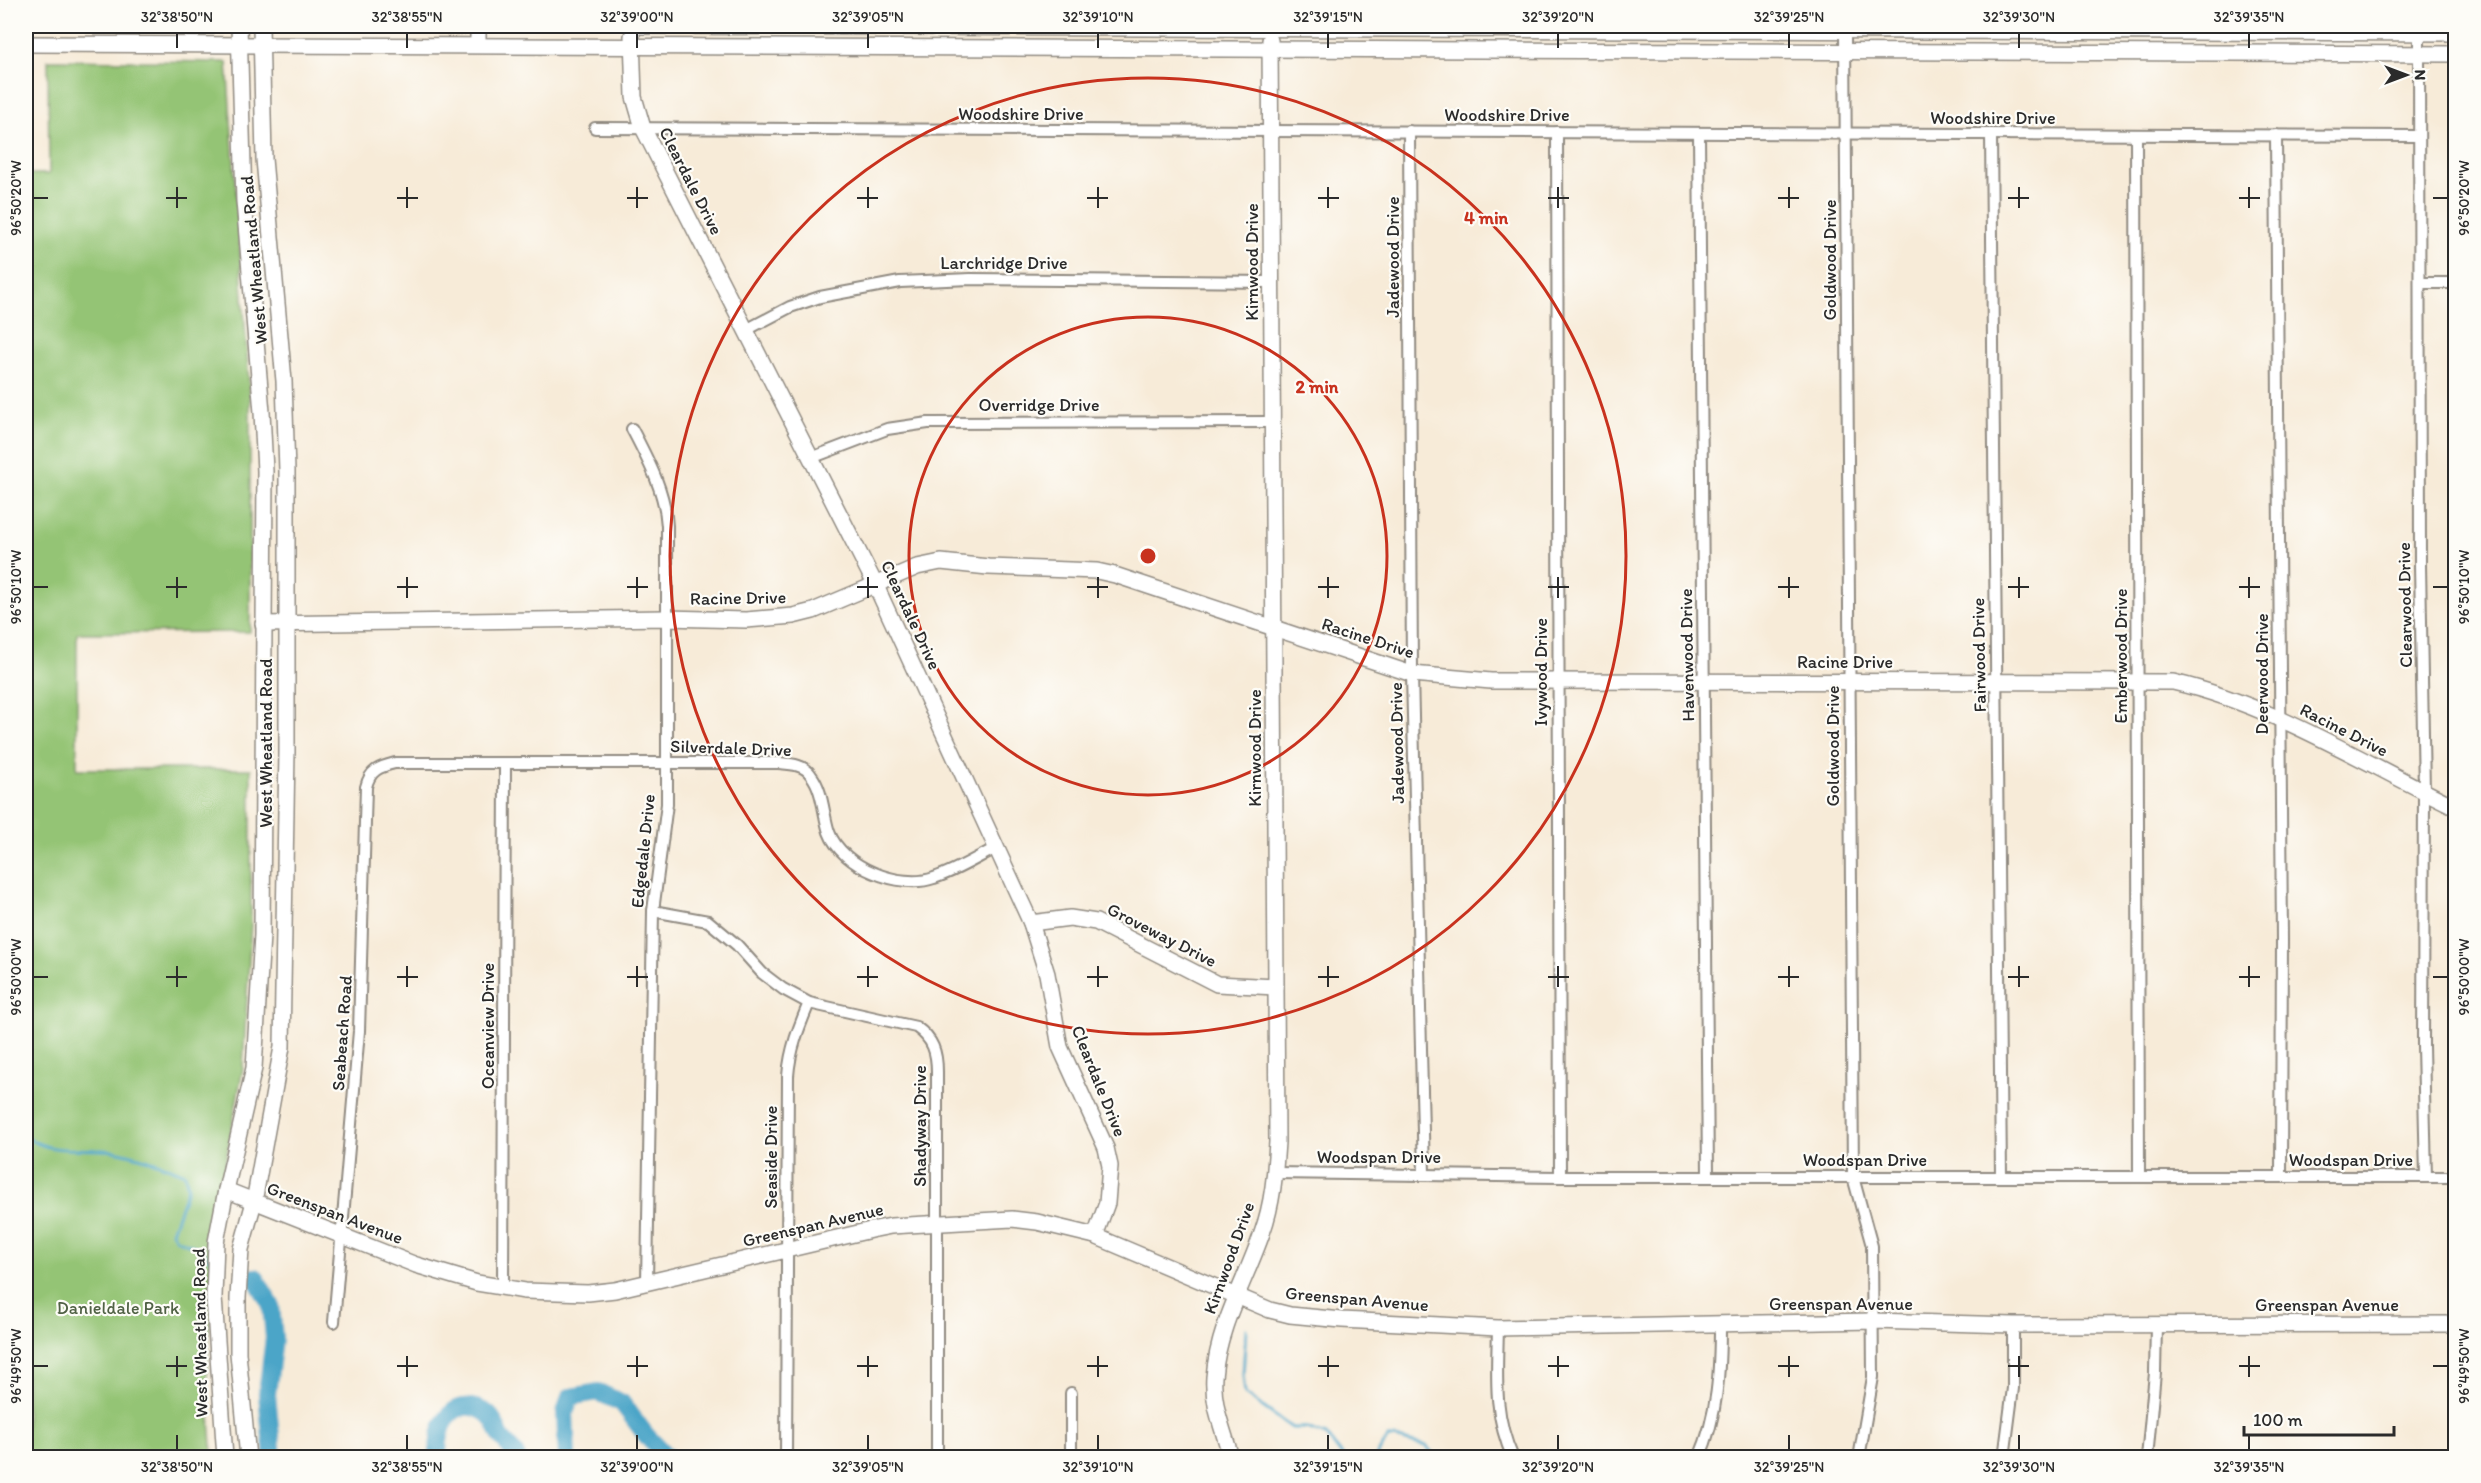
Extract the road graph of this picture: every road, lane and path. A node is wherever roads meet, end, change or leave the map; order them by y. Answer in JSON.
{"nodes":[{"id":1,"x":239,"y":26,"type":"edge"},
{"id":2,"x":261,"y":26,"type":"edge"},
{"id":3,"x":478,"y":26,"type":"edge"},
{"id":4,"x":634,"y":26,"type":"edge"},
{"id":5,"x":811,"y":26,"type":"edge"},
{"id":6,"x":1270,"y":27,"type":"edge"},
{"id":7,"x":1534,"y":29,"type":"junction"},
{"id":8,"x":2259,"y":29,"type":"edge"},
{"id":9,"x":1845,"y":31,"type":"junction"},
{"id":10,"x":2031,"y":32,"type":"junction"},
{"id":11,"x":2420,"y":33,"type":"junction"},
{"id":12,"x":2456,"y":33,"type":"edge"},
{"id":13,"x":26,"y":44,"type":"edge"},
{"id":14,"x":239,"y":44,"type":"junction"},
{"id":15,"x":261,"y":44,"type":"junction"},
{"id":16,"x":478,"y":45,"type":"junction"},
{"id":17,"x":632,"y":46,"type":"junction"},
{"id":18,"x":811,"y":46,"type":"junction"},
{"id":19,"x":1270,"y":48,"type":"junction"},
{"id":20,"x":1534,"y":50,"type":"junction"},
{"id":21,"x":1845,"y":51,"type":"junction"},
{"id":22,"x":2031,"y":52,"type":"junction"},
{"id":23,"x":2259,"y":53,"type":"junction"},
{"id":24,"x":2420,"y":54,"type":"junction"},
{"id":25,"x":2456,"y":54,"type":"edge"},
{"id":26,"x":595,"y":128,"type":"dead end"},
{"id":27,"x":643,"y":128,"type":"junction"},
{"id":28,"x":1271,"y":131,"type":"junction"},
{"id":29,"x":1409,"y":132,"type":"junction"},
{"id":30,"x":1557,"y":132,"type":"junction"},
{"id":31,"x":1699,"y":133,"type":"junction"},
{"id":32,"x":1845,"y":134,"type":"junction"},
{"id":33,"x":1991,"y":134,"type":"junction"},
{"id":34,"x":2136,"y":135,"type":"junction"},
{"id":35,"x":2276,"y":135,"type":"junction"},
{"id":36,"x":2420,"y":136,"type":"junction"},
{"id":37,"x":248,"y":241,"type":"junction"},
{"id":38,"x":270,"y":241,"type":"junction"},
{"id":39,"x":1272,"y":282,"type":"junction"},
{"id":40,"x":2421,"y":283,"type":"junction"},
{"id":41,"x":2456,"y":284,"type":"edge"},
{"id":42,"x":746,"y":330,"type":"junction"},
{"id":43,"x":1273,"y":422,"type":"junction"},
{"id":44,"x":632,"y":429,"type":"dead end"},
{"id":45,"x":811,"y":458,"type":"junction"},
{"id":46,"x":265,"y":471,"type":"junction"},
{"id":47,"x":287,"y":471,"type":"junction"},
{"id":48,"x":876,"y":586,"type":"junction"},
{"id":49,"x":666,"y":618,"type":"junction"},
{"id":50,"x":263,"y":624,"type":"junction"},
{"id":51,"x":286,"y":624,"type":"junction"},
{"id":52,"x":1274,"y":629,"type":"junction"},
{"id":53,"x":1412,"y":674,"type":"junction"},
{"id":54,"x":1557,"y":681,"type":"junction"},
{"id":55,"x":1704,"y":681,"type":"junction"},
{"id":56,"x":1849,"y":681,"type":"junction"},
{"id":57,"x":1996,"y":682,"type":"junction"},
{"id":58,"x":2138,"y":682,"type":"junction"},
{"id":59,"x":2279,"y":719,"type":"junction"},
{"id":60,"x":264,"y":750,"type":"junction"},
{"id":61,"x":288,"y":751,"type":"junction"},
{"id":62,"x":395,"y":763,"type":"joint"},
{"id":63,"x":505,"y":763,"type":"junction"},
{"id":64,"x":667,"y":763,"type":"junction"},
{"id":65,"x":2424,"y":792,"type":"junction"},
{"id":66,"x":2456,"y":807,"type":"edge"},
{"id":67,"x":996,"y":848,"type":"junction"},
{"id":68,"x":653,"y":911,"type":"junction"},
{"id":69,"x":1031,"y":923,"type":"junction"},
{"id":70,"x":1276,"y":987,"type":"junction"},
{"id":71,"x":809,"y":1003,"type":"junction"},
{"id":72,"x":1275,"y":1173,"type":"junction"},
{"id":73,"x":1424,"y":1174,"type":"junction"},
{"id":74,"x":1708,"y":1176,"type":"junction"},
{"id":75,"x":2001,"y":1176,"type":"junction"},
{"id":76,"x":1560,"y":1177,"type":"junction"},
{"id":77,"x":1853,"y":1177,"type":"junction"},
{"id":78,"x":2139,"y":1177,"type":"junction"},
{"id":79,"x":2281,"y":1177,"type":"junction"},
{"id":80,"x":2426,"y":1177,"type":"junction"},
{"id":81,"x":2456,"y":1177,"type":"edge"},
{"id":82,"x":226,"y":1190,"type":"junction"},
{"id":83,"x":254,"y":1202,"type":"junction"},
{"id":84,"x":936,"y":1224,"type":"junction"},
{"id":85,"x":341,"y":1235,"type":"junction"},
{"id":86,"x":1095,"y":1236,"type":"junction"},
{"id":87,"x":787,"y":1249,"type":"junction"},
{"id":88,"x":647,"y":1283,"type":"junction"},
{"id":89,"x":503,"y":1288,"type":"junction"},
{"id":90,"x":1237,"y":1296,"type":"junction"},
{"id":91,"x":214,"y":1297,"type":"junction"},
{"id":92,"x":238,"y":1298,"type":"junction"},
{"id":93,"x":1873,"y":1321,"type":"junction"},
{"id":94,"x":334,"y":1322,"type":"dead end"},
{"id":95,"x":2456,"y":1324,"type":"edge"},
{"id":96,"x":1720,"y":1325,"type":"junction"},
{"id":97,"x":2013,"y":1325,"type":"junction"},
{"id":98,"x":2156,"y":1325,"type":"junction"},
{"id":99,"x":1498,"y":1328,"type":"junction"},
{"id":100,"x":1071,"y":1393,"type":"dead end"},
{"id":101,"x":225,"y":1458,"type":"edge"},
{"id":102,"x":248,"y":1458,"type":"edge"},
{"id":103,"x":786,"y":1458,"type":"edge"},
{"id":104,"x":937,"y":1458,"type":"edge"},
{"id":105,"x":1071,"y":1458,"type":"edge"},
{"id":106,"x":1231,"y":1458,"type":"edge"},
{"id":107,"x":1513,"y":1458,"type":"edge"},
{"id":108,"x":1699,"y":1458,"type":"edge"},
{"id":109,"x":1859,"y":1458,"type":"edge"},
{"id":110,"x":2004,"y":1458,"type":"edge"},
{"id":111,"x":2147,"y":1458,"type":"edge"}],
"edges":[{"from":1,"to":14,"type":"street","name":"West Wheatland Road"},
{"from":2,"to":15,"type":"street","name":"West Wheatland Road"},
{"from":3,"to":16,"type":"street"},
{"from":4,"to":5,"type":"street"},
{"from":4,"to":17,"type":"street","name":"Cleardale Drive"},
{"from":5,"to":6,"type":"street"},
{"from":5,"to":18,"type":"street"},
{"from":6,"to":7,"type":"street"},
{"from":6,"to":19,"type":"street","name":"Kirnwood Drive"},
{"from":7,"to":9,"type":"street"},
{"from":7,"to":20,"type":"street"},
{"from":8,"to":10,"type":"street"},
{"from":8,"to":11,"type":"street"},
{"from":8,"to":23,"type":"street"},
{"from":9,"to":10,"type":"street"},
{"from":9,"to":21,"type":"street","name":"Goldwood Drive"},
{"from":10,"to":22,"type":"street"},
{"from":11,"to":12,"type":"street"},
{"from":11,"to":24,"type":"street","name":"Clearwood Drive"},
{"from":13,"to":14,"type":"street"},
{"from":14,"to":15,"type":"street"},
{"from":14,"to":37,"type":"street","name":"West Wheatland Road"},
{"from":15,"to":16,"type":"street"},
{"from":15,"to":38,"type":"street","name":"West Wheatland Road"},
{"from":16,"to":17,"type":"street"},
{"from":17,"to":18,"type":"street"},
{"from":17,"to":27,"type":"street","name":"Cleardale Drive"},
{"from":18,"to":19,"type":"street"},
{"from":19,"to":20,"type":"street"},
{"from":19,"to":28,"type":"street","name":"Kirnwood Drive"},
{"from":20,"to":21,"type":"street"},
{"from":21,"to":22,"type":"street"},
{"from":21,"to":32,"type":"street","name":"Goldwood Drive"},
{"from":22,"to":23,"type":"street"},
{"from":23,"to":24,"type":"street"},
{"from":24,"to":25,"type":"street"},
{"from":24,"to":36,"type":"street","name":"Clearwood Drive"},
{"from":26,"to":27,"type":"street","name":"Woodshire Drive"},
{"from":27,"to":28,"type":"street","name":"Woodshire Drive"},
{"from":27,"to":42,"type":"street","name":"Cleardale Drive"},
{"from":28,"to":29,"type":"street","name":"Woodshire Drive"},
{"from":28,"to":39,"type":"street","name":"Kirnwood Drive"},
{"from":29,"to":30,"type":"street","name":"Woodshire Drive"},
{"from":29,"to":53,"type":"street","name":"Jadewood Drive"},
{"from":30,"to":31,"type":"street","name":"Woodshire Drive"},
{"from":30,"to":54,"type":"street","name":"Ivywood Drive"},
{"from":31,"to":32,"type":"street","name":"Woodshire Drive"},
{"from":31,"to":55,"type":"street","name":"Havenwood Drive"},
{"from":32,"to":33,"type":"street","name":"Woodshire Drive"},
{"from":32,"to":56,"type":"street","name":"Goldwood Drive"},
{"from":33,"to":34,"type":"street","name":"Woodshire Drive"},
{"from":33,"to":57,"type":"street","name":"Fairwood Drive"},
{"from":34,"to":35,"type":"street","name":"Woodshire Drive"},
{"from":34,"to":58,"type":"street","name":"Emberwood Drive"},
{"from":35,"to":36,"type":"street","name":"Woodshire Drive"},
{"from":35,"to":59,"type":"street","name":"Deerwood Drive"},
{"from":36,"to":40,"type":"street","name":"Clearwood Drive"},
{"from":37,"to":38,"type":"street"},
{"from":37,"to":46,"type":"street","name":"West Wheatland Road"},
{"from":38,"to":47,"type":"street","name":"West Wheatland Road"},
{"from":39,"to":42,"type":"street","name":"Larchridge Drive"},
{"from":39,"to":43,"type":"street","name":"Kirnwood Drive"},
{"from":40,"to":41,"type":"street"},
{"from":40,"to":65,"type":"street","name":"Clearwood Drive"},
{"from":42,"to":45,"type":"street","name":"Cleardale Drive"},
{"from":43,"to":45,"type":"street","name":"Overridge Drive"},
{"from":43,"to":52,"type":"street","name":"Kirnwood Drive"},
{"from":44,"to":49,"type":"street","name":"Edgedale Drive"},
{"from":45,"to":48,"type":"street","name":"Cleardale Drive"},
{"from":46,"to":47,"type":"street"},
{"from":46,"to":50,"type":"street","name":"West Wheatland Road"},
{"from":47,"to":51,"type":"street","name":"West Wheatland Road"},
{"from":48,"to":49,"type":"street","name":"Racine Drive"},
{"from":48,"to":52,"type":"street","name":"Racine Drive"},
{"from":48,"to":67,"type":"street","name":"Cleardale Drive"},
{"from":49,"to":51,"type":"street","name":"Racine Drive"},
{"from":49,"to":64,"type":"street","name":"Edgedale Drive"},
{"from":50,"to":51,"type":"street","name":"Racine Drive"},
{"from":50,"to":60,"type":"street","name":"West Wheatland Road"},
{"from":51,"to":61,"type":"street","name":"West Wheatland Road"},
{"from":52,"to":53,"type":"street","name":"Racine Drive"},
{"from":52,"to":70,"type":"street","name":"Kirnwood Drive"},
{"from":53,"to":54,"type":"street","name":"Racine Drive"},
{"from":53,"to":73,"type":"street","name":"Jadewood Drive"},
{"from":54,"to":55,"type":"street","name":"Racine Drive"},
{"from":54,"to":76,"type":"street","name":"Ivywood Drive"},
{"from":55,"to":56,"type":"street","name":"Racine Drive"},
{"from":55,"to":74,"type":"street","name":"Havenwood Drive"},
{"from":56,"to":57,"type":"street","name":"Racine Drive"},
{"from":56,"to":77,"type":"street","name":"Goldwood Drive"},
{"from":57,"to":58,"type":"street","name":"Racine Drive"},
{"from":57,"to":75,"type":"street","name":"Fairwood Drive"},
{"from":58,"to":59,"type":"street","name":"Racine Drive"},
{"from":58,"to":78,"type":"street","name":"Emberwood Drive"},
{"from":59,"to":65,"type":"street","name":"Racine Drive"},
{"from":59,"to":79,"type":"street","name":"Deerwood Drive"},
{"from":60,"to":61,"type":"street"},
{"from":60,"to":82,"type":"street","name":"West Wheatland Road"},
{"from":61,"to":83,"type":"street","name":"West Wheatland Road"},
{"from":62,"to":63,"type":"street","name":"Silverdale Drive"},
{"from":62,"to":85,"type":"street","name":"Seabeach Road"},
{"from":63,"to":64,"type":"street","name":"Silverdale Drive"},
{"from":63,"to":89,"type":"street","name":"Oceanview Drive"},
{"from":64,"to":67,"type":"street","name":"Silverdale Drive"},
{"from":64,"to":68,"type":"street","name":"Edgedale Drive"},
{"from":65,"to":66,"type":"street","name":"Racine Drive"},
{"from":65,"to":80,"type":"street","name":"Clearwood Drive"},
{"from":67,"to":69,"type":"street","name":"Cleardale Drive"},
{"from":68,"to":71,"type":"street","name":"Shadyway Drive"},
{"from":68,"to":88,"type":"street","name":"Edgedale Drive"},
{"from":69,"to":70,"type":"street","name":"Groveway Drive"},
{"from":69,"to":86,"type":"street","name":"Cleardale Drive"},
{"from":70,"to":72,"type":"street","name":"Kirnwood Drive"},
{"from":71,"to":84,"type":"street","name":"Shadyway Drive"},
{"from":71,"to":87,"type":"street","name":"Seaside Drive"},
{"from":72,"to":73,"type":"street","name":"Woodspan Drive"},
{"from":72,"to":90,"type":"street","name":"Kirnwood Drive"},
{"from":73,"to":76,"type":"street","name":"Woodspan Drive"},
{"from":74,"to":76,"type":"street","name":"Woodspan Drive"},
{"from":74,"to":77,"type":"street","name":"Woodspan Drive"},
{"from":75,"to":77,"type":"street","name":"Woodspan Drive"},
{"from":75,"to":78,"type":"street","name":"Woodspan Drive"},
{"from":77,"to":93,"type":"street","name":"Goldwood Drive"},
{"from":78,"to":79,"type":"street","name":"Woodspan Drive"},
{"from":79,"to":80,"type":"street","name":"Woodspan Drive"},
{"from":80,"to":81,"type":"street","name":"Woodspan Drive"},
{"from":82,"to":83,"type":"street","name":"Greenspan Avenue"},
{"from":82,"to":91,"type":"street","name":"West Wheatland Road"},
{"from":83,"to":85,"type":"street","name":"Greenspan Avenue"},
{"from":83,"to":92,"type":"street","name":"West Wheatland Road"},
{"from":84,"to":86,"type":"street","name":"Greenspan Avenue"},
{"from":84,"to":87,"type":"street","name":"Greenspan Avenue"},
{"from":84,"to":104,"type":"street","name":"Shadyway Drive"},
{"from":85,"to":89,"type":"street","name":"Greenspan Avenue"},
{"from":85,"to":94,"type":"street","name":"Seabeach Road"},
{"from":86,"to":90,"type":"street","name":"Greenspan Avenue"},
{"from":87,"to":88,"type":"street","name":"Greenspan Avenue"},
{"from":87,"to":103,"type":"street","name":"Seaside Drive"},
{"from":88,"to":89,"type":"street","name":"Greenspan Avenue"},
{"from":90,"to":99,"type":"street","name":"Greenspan Avenue"},
{"from":90,"to":106,"type":"street","name":"Kirnwood Drive"},
{"from":91,"to":92,"type":"street"},
{"from":91,"to":101,"type":"street","name":"West Wheatland Road"},
{"from":92,"to":102,"type":"street","name":"West Wheatland Road"},
{"from":93,"to":96,"type":"street","name":"Greenspan Avenue"},
{"from":93,"to":97,"type":"street","name":"Greenspan Avenue"},
{"from":93,"to":109,"type":"street","name":"Goldwood Drive"},
{"from":95,"to":98,"type":"street","name":"Greenspan Avenue"},
{"from":96,"to":99,"type":"street","name":"Greenspan Avenue"},
{"from":96,"to":108,"type":"street"},
{"from":97,"to":98,"type":"street","name":"Greenspan Avenue"},
{"from":97,"to":110,"type":"street"},
{"from":98,"to":111,"type":"street"},
{"from":99,"to":107,"type":"street"},
{"from":100,"to":105,"type":"street"}]}
